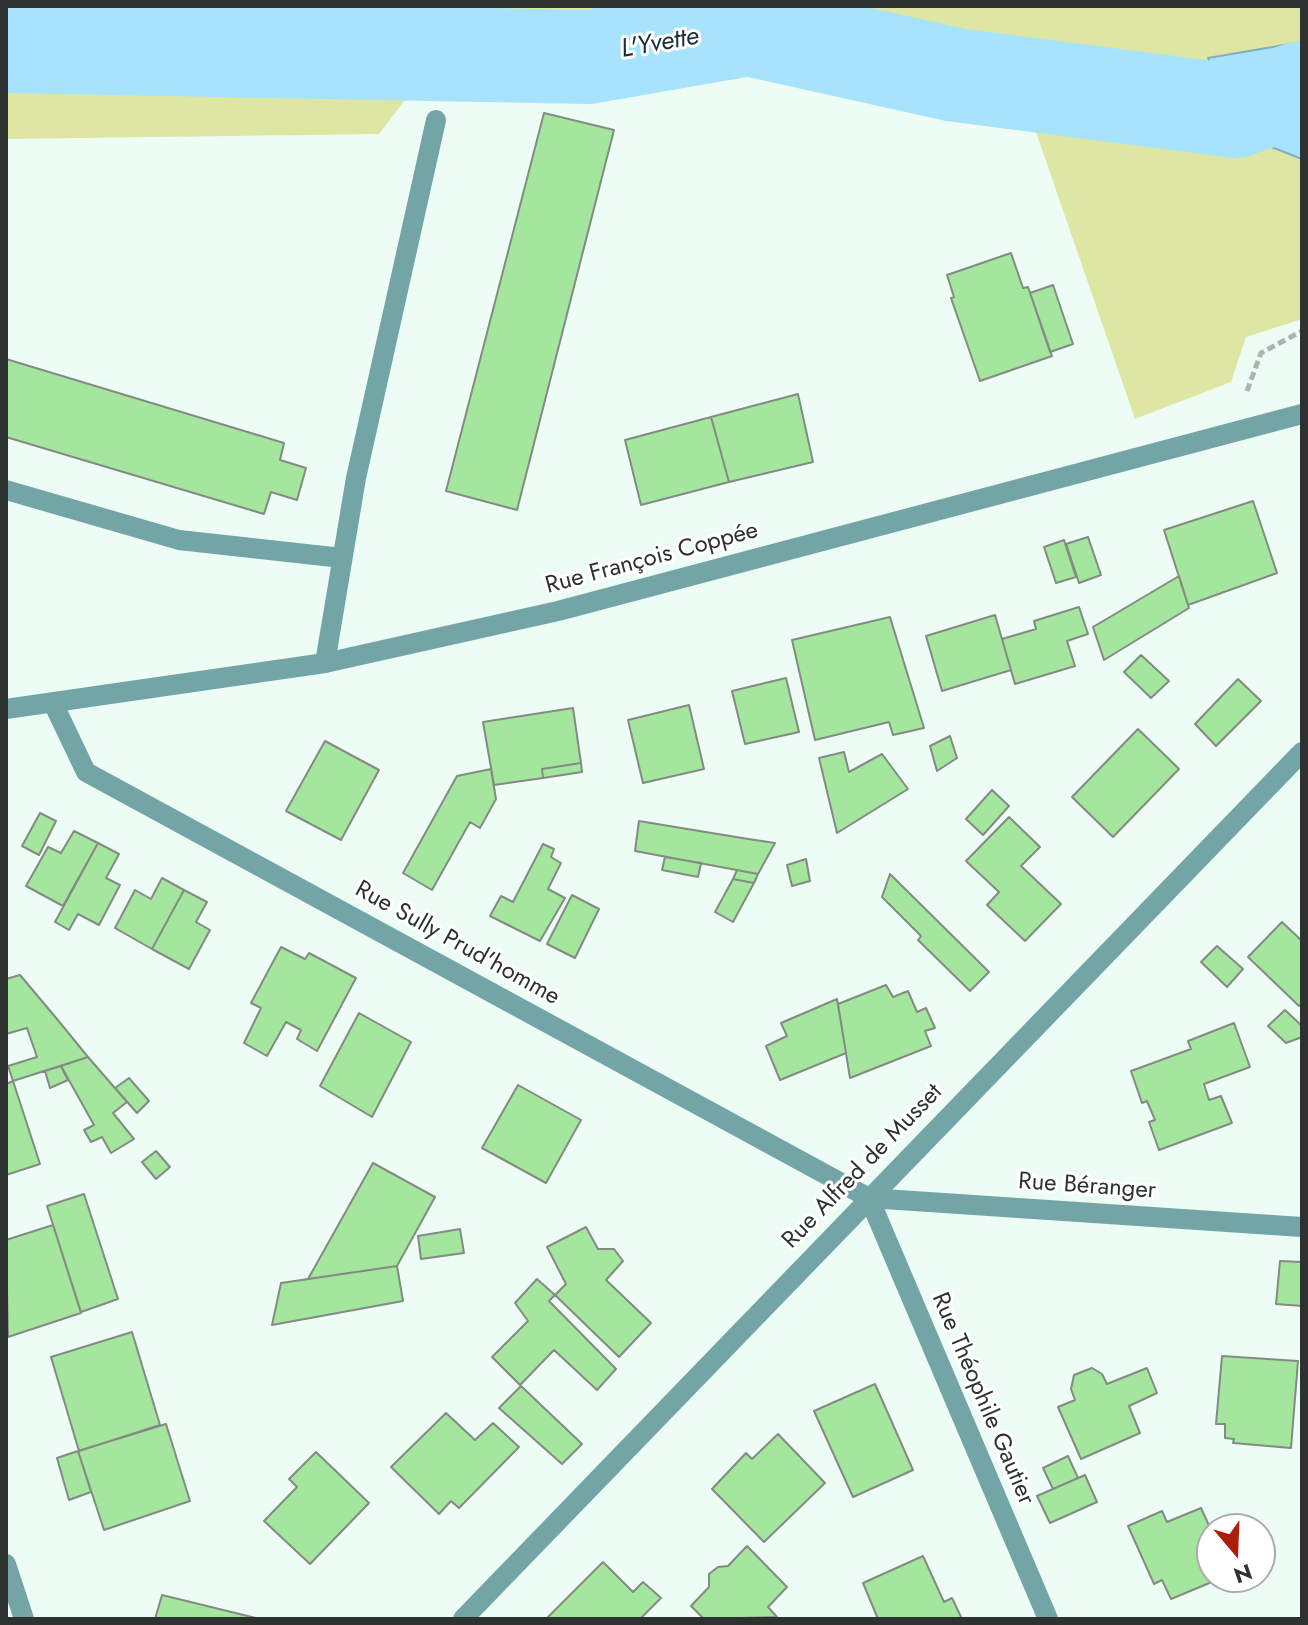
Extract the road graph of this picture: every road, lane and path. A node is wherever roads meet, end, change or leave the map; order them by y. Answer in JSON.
{"nodes":[{"id":1,"x":436,"y":120,"type":"dead end"},
{"id":2,"x":1302,"y":331,"type":"edge"},
{"id":3,"x":1302,"y":414,"type":"edge"},
{"id":4,"x":1231,"y":433,"type":"junction"},
{"id":5,"x":6,"y":490,"type":"edge"},
{"id":6,"x":342,"y":558,"type":"junction"},
{"id":7,"x":325,"y":663,"type":"junction"},
{"id":8,"x":54,"y":705,"type":"junction"},
{"id":9,"x":6,"y":709,"type":"edge"},
{"id":10,"x":1302,"y":752,"type":"edge"},
{"id":11,"x":869,"y":1198,"type":"junction"},
{"id":12,"x":1302,"y":1227,"type":"edge"},
{"id":13,"x":6,"y":1564,"type":"edge"},
{"id":14,"x":24,"y":1619,"type":"edge"},
{"id":15,"x":463,"y":1619,"type":"edge"},
{"id":16,"x":1048,"y":1619,"type":"edge"}],
"edges":[{"from":1,"to":6,"type":"street"},
{"from":2,"to":4,"type":"path"},
{"from":3,"to":4,"type":"street","name":"Rue François Coppée"},
{"from":4,"to":7,"type":"street","name":"Rue François Coppée"},
{"from":5,"to":6,"type":"street"},
{"from":6,"to":7,"type":"street"},
{"from":7,"to":8,"type":"street","name":"Rue François Coppée"},
{"from":8,"to":9,"type":"street","name":"Rue François Coppée"},
{"from":8,"to":11,"type":"street","name":"Rue Sully Prud'homme"},
{"from":10,"to":11,"type":"street","name":"Rue Alfred de Musset"},
{"from":11,"to":12,"type":"street","name":"Rue Béranger"},
{"from":11,"to":15,"type":"street","name":"Rue Alfred de Musset"},
{"from":11,"to":16,"type":"street","name":"Rue Théophile Gautier"},
{"from":13,"to":14,"type":"street"}]}
